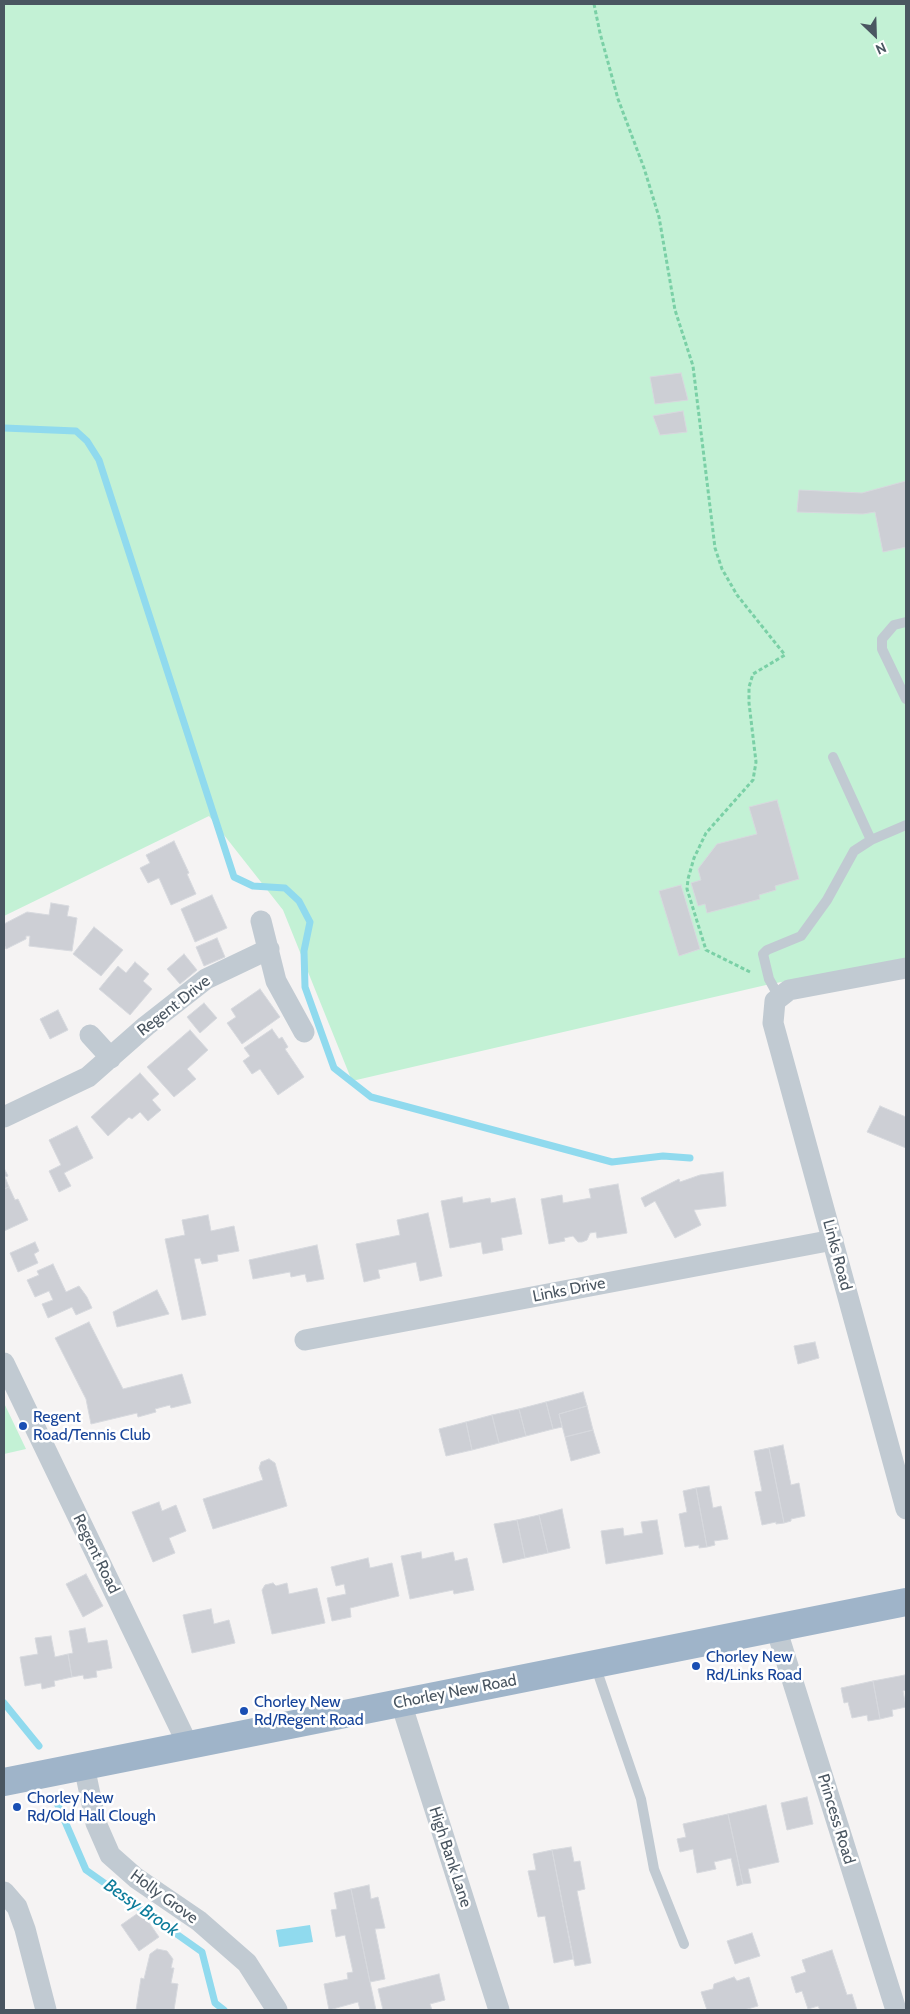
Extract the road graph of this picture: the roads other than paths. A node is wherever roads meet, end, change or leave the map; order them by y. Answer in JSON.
{"nodes":[{"id":1,"x":906,"y":622,"type":"edge"},
{"id":2,"x":906,"y":699,"type":"edge"},
{"id":3,"x":833,"y":758,"type":"dead end"},
{"id":4,"x":906,"y":825,"type":"edge"},
{"id":5,"x":871,"y":840,"type":"junction"},
{"id":6,"x":261,"y":921,"type":"dead end"},
{"id":7,"x":269,"y":949,"type":"junction"},
{"id":8,"x":906,"y":968,"type":"edge"},
{"id":9,"x":777,"y":999,"type":"junction"},
{"id":10,"x":304,"y":1032,"type":"dead end"},
{"id":11,"x":90,"y":1035,"type":"dead end"},
{"id":12,"x":111,"y":1058,"type":"junction"},
{"id":13,"x":4,"y":1117,"type":"edge"},
{"id":14,"x":833,"y":1240,"type":"junction"},
{"id":15,"x":305,"y":1340,"type":"dead end"},
{"id":16,"x":4,"y":1363,"type":"edge"},
{"id":17,"x":906,"y":1509,"type":"edge"},
{"id":18,"x":906,"y":1602,"type":"edge"},
{"id":19,"x":776,"y":1628,"type":"junction"},
{"id":20,"x":595,"y":1664,"type":"junction"},
{"id":21,"x":401,"y":1703,"type":"junction"},
{"id":22,"x":188,"y":1746,"type":"junction"},
{"id":23,"x":84,"y":1766,"type":"junction"},
{"id":24,"x":4,"y":1782,"type":"edge"},
{"id":25,"x":4,"y":1892,"type":"edge"},
{"id":26,"x":684,"y":1944,"type":"dead end"},
{"id":27,"x":46,"y":2010,"type":"edge"},
{"id":28,"x":277,"y":2010,"type":"edge"},
{"id":29,"x":499,"y":2010,"type":"edge"},
{"id":30,"x":896,"y":2010,"type":"edge"}],
"edges":[{"from":1,"to":2,"type":"lane"},
{"from":3,"to":5,"type":"lane"},
{"from":4,"to":5,"type":"lane"},
{"from":5,"to":9,"type":"lane"},
{"from":6,"to":7,"type":"street"},
{"from":7,"to":10,"type":"street"},
{"from":7,"to":12,"type":"street","name":"Regent Drive"},
{"from":8,"to":9,"type":"street"},
{"from":9,"to":14,"type":"street","name":"Links Road"},
{"from":11,"to":12,"type":"street"},
{"from":12,"to":13,"type":"street","name":"Regent Drive"},
{"from":14,"to":15,"type":"street","name":"Links Drive"},
{"from":14,"to":17,"type":"street","name":"Links Road"},
{"from":16,"to":22,"type":"street","name":"Regent Road"},
{"from":18,"to":19,"type":"highway","name":"Chorley New Road"},
{"from":19,"to":20,"type":"highway","name":"Chorley New Road"},
{"from":19,"to":30,"type":"street","name":"Princess Road"},
{"from":20,"to":21,"type":"highway","name":"Chorley New Road"},
{"from":20,"to":26,"type":"lane"},
{"from":21,"to":22,"type":"highway","name":"Chorley New Road"},
{"from":21,"to":29,"type":"street","name":"High Bank Lane"},
{"from":22,"to":23,"type":"highway","name":"Chorley New Road"},
{"from":23,"to":24,"type":"highway","name":"Chorley New Road"},
{"from":23,"to":28,"type":"street","name":"Holly Grove"},
{"from":25,"to":27,"type":"street"}]}
